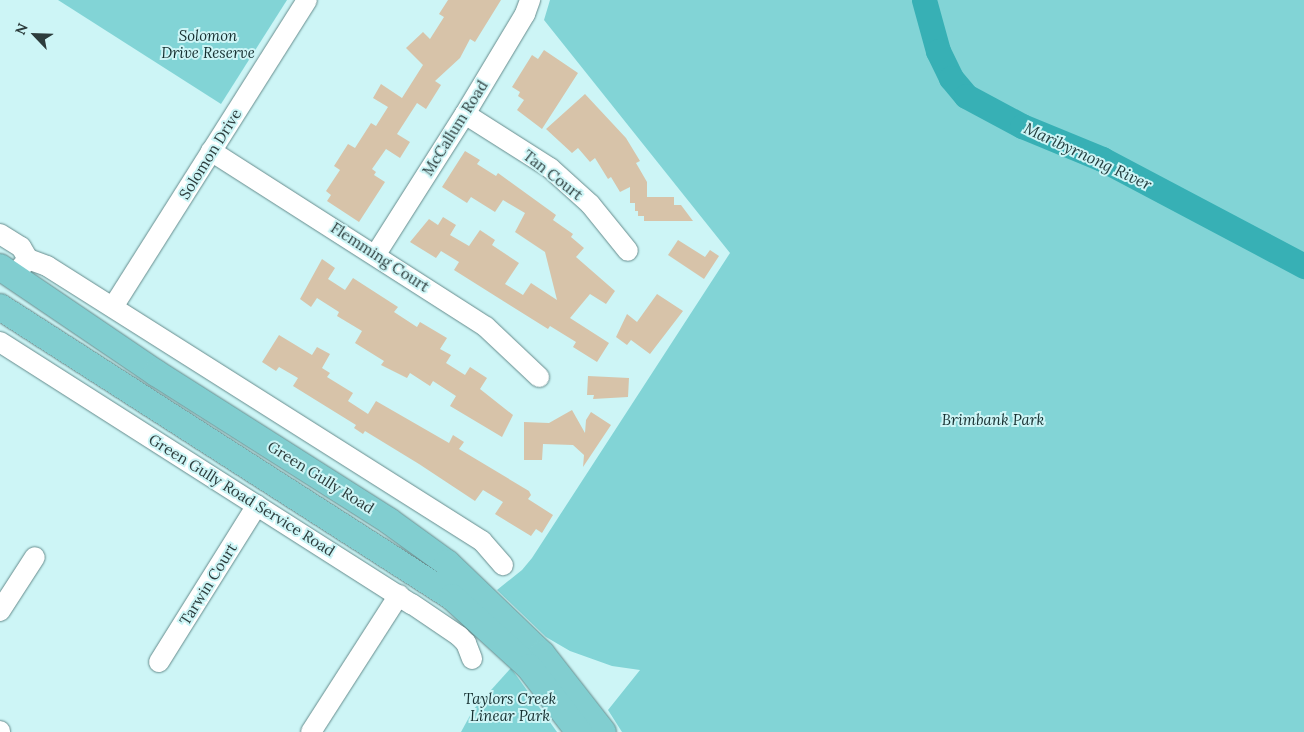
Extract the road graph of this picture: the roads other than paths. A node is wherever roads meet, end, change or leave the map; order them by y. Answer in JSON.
{"nodes":[{"id":1,"x":307,"y":0,"type":"edge"},
{"id":2,"x":530,"y":0,"type":"edge"},
{"id":3,"x":465,"y":114,"type":"junction"},
{"id":4,"x":211,"y":151,"type":"junction"},
{"id":5,"x":0,"y":234,"type":"edge"},
{"id":6,"x":628,"y":251,"type":"dead end"},
{"id":7,"x":376,"y":254,"type":"junction"},
{"id":8,"x":14,"y":268,"type":"edge"},
{"id":9,"x":0,"y":299,"type":"edge"},
{"id":10,"x":0,"y":307,"type":"edge"},
{"id":11,"x":113,"y":308,"type":"junction"},
{"id":12,"x":0,"y":342,"type":"edge"},
{"id":13,"x":539,"y":377,"type":"dead end"},
{"id":14,"x":257,"y":506,"type":"junction"},
{"id":15,"x":35,"y":557,"type":"dead end"},
{"id":16,"x":503,"y":565,"type":"dead end"},
{"id":17,"x":399,"y":595,"type":"junction"},
{"id":18,"x":0,"y":611,"type":"edge"},
{"id":19,"x":472,"y":659,"type":"dead end"},
{"id":20,"x":159,"y":662,"type":"dead end"},
{"id":21,"x":311,"y":732,"type":"edge"},
{"id":22,"x":579,"y":732,"type":"edge"},
{"id":23,"x":603,"y":732,"type":"edge"}],
"edges":[{"from":1,"to":4,"type":"street","name":"Solomon Drive"},
{"from":2,"to":3,"type":"street","name":"McCallum Road"},
{"from":3,"to":6,"type":"street","name":"Tan Court"},
{"from":3,"to":7,"type":"street","name":"McCallum Road"},
{"from":4,"to":7,"type":"street","name":"Flemming Court"},
{"from":4,"to":11,"type":"street","name":"Solomon Drive"},
{"from":5,"to":8,"type":"street"},
{"from":7,"to":13,"type":"street","name":"Flemming Court"},
{"from":8,"to":9,"type":"main road"},
{"from":8,"to":11,"type":"street"},
{"from":8,"to":23,"type":"main road","name":"Green Gully Road"},
{"from":10,"to":22,"type":"main road","name":"Green Gully Road"},
{"from":11,"to":16,"type":"street"},
{"from":12,"to":14,"type":"street","name":"Green Gully Road Service Road"},
{"from":14,"to":17,"type":"street","name":"Green Gully Road Service Road"},
{"from":14,"to":20,"type":"street","name":"Tarwin Court"},
{"from":15,"to":18,"type":"street"},
{"from":17,"to":19,"type":"street","name":"Green Gully Road Service Road"},
{"from":17,"to":21,"type":"street"}]}
